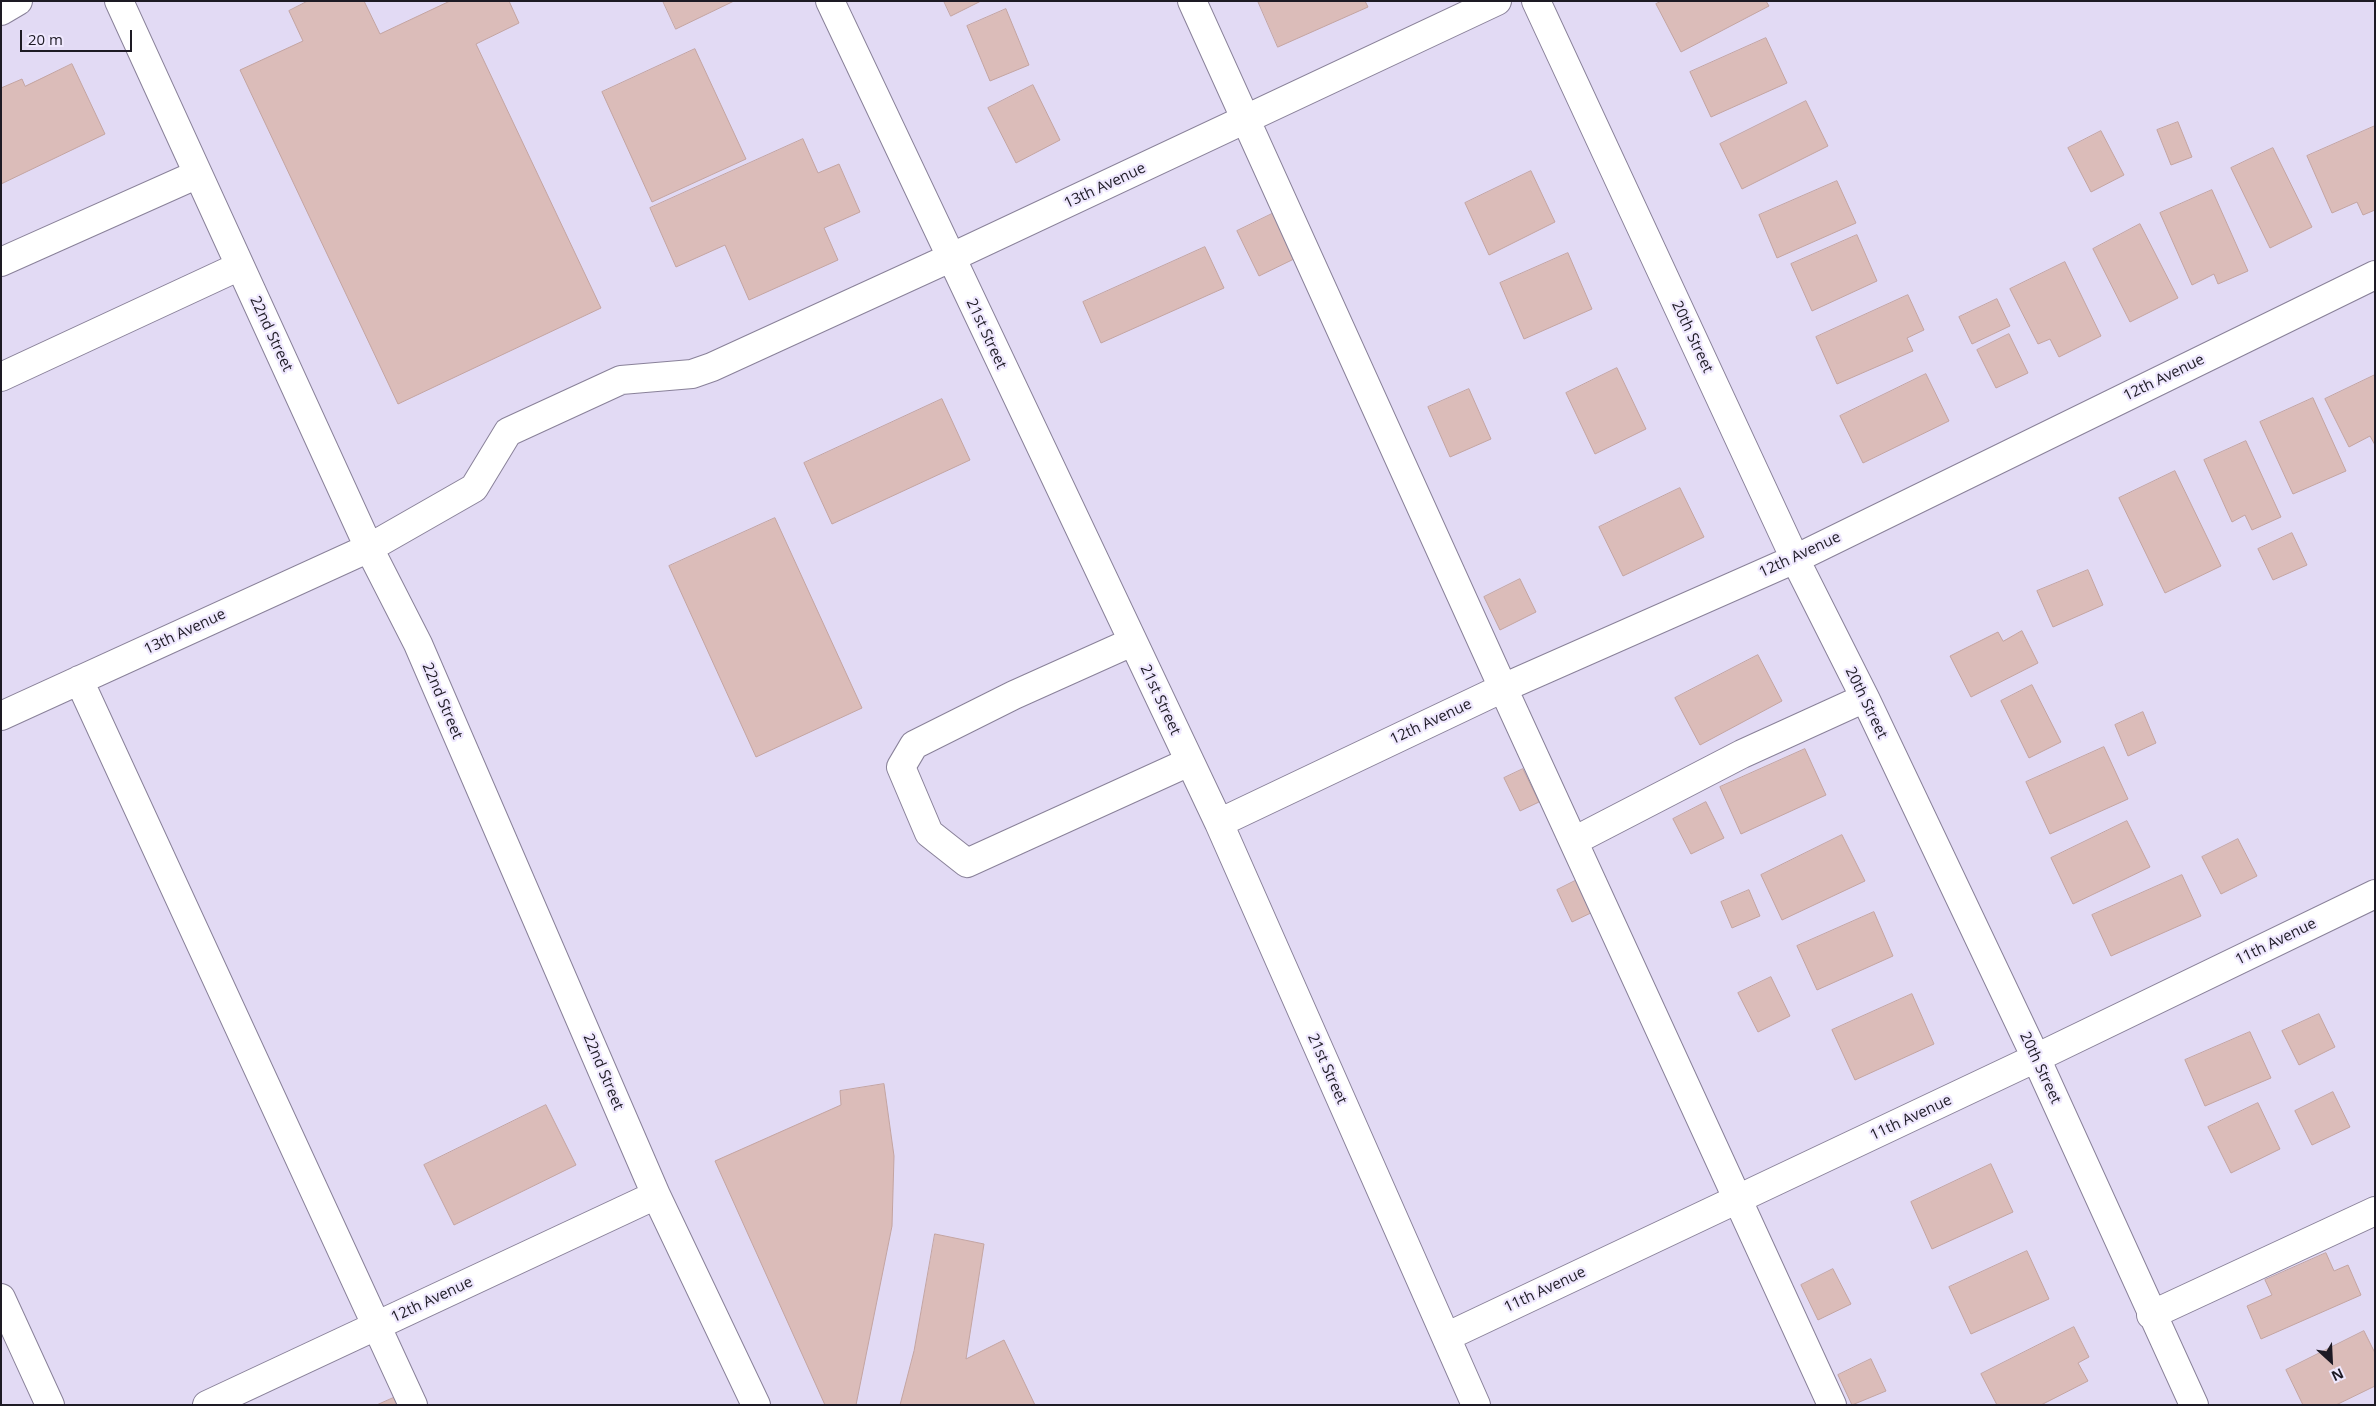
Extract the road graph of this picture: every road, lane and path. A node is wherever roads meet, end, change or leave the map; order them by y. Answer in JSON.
{"nodes":[{"id":1,"x":18,"y":1,"type":"edge"},
{"id":2,"x":119,"y":1,"type":"edge"},
{"id":3,"x":830,"y":1,"type":"edge"},
{"id":4,"x":1192,"y":1,"type":"edge"},
{"id":5,"x":1497,"y":1,"type":"edge"},
{"id":6,"x":1536,"y":1,"type":"edge"},
{"id":7,"x":1,"y":11,"type":"edge"},
{"id":8,"x":1246,"y":120,"type":"junction"},
{"id":9,"x":198,"y":174,"type":"junction"},
{"id":10,"x":950,"y":258,"type":"junction"},
{"id":11,"x":1,"y":262,"type":"edge"},
{"id":12,"x":240,"y":266,"type":"junction"},
{"id":13,"x":2375,"y":275,"type":"edge"},
{"id":14,"x":3,"y":373,"type":"edge"},
{"id":15,"x":369,"y":548,"type":"junction"},
{"id":16,"x":1794,"y":559,"type":"junction"},
{"id":17,"x":1132,"y":642,"type":"junction"},
{"id":18,"x":79,"y":680,"type":"junction"},
{"id":19,"x":1503,"y":688,"type":"junction"},
{"id":20,"x":1865,"y":698,"type":"junction"},
{"id":21,"x":1,"y":716,"type":"edge"},
{"id":22,"x":1189,"y":762,"type":"junction"},
{"id":23,"x":1219,"y":823,"type":"junction"},
{"id":24,"x":1574,"y":840,"type":"junction"},
{"id":25,"x":2375,"y":894,"type":"edge"},
{"id":26,"x":2036,"y":1058,"type":"junction"},
{"id":27,"x":656,"y":1195,"type":"junction"},
{"id":28,"x":1738,"y":1200,"type":"junction"},
{"id":29,"x":2375,"y":1212,"type":"edge"},
{"id":30,"x":1,"y":1298,"type":"edge"},
{"id":31,"x":2152,"y":1314,"type":"junction"},
{"id":32,"x":376,"y":1326,"type":"junction"},
{"id":33,"x":1446,"y":1337,"type":"junction"},
{"id":34,"x":50,"y":1405,"type":"edge"},
{"id":35,"x":208,"y":1405,"type":"edge"},
{"id":36,"x":413,"y":1405,"type":"edge"},
{"id":37,"x":756,"y":1405,"type":"edge"},
{"id":38,"x":1476,"y":1405,"type":"edge"},
{"id":39,"x":1832,"y":1405,"type":"edge"},
{"id":40,"x":2194,"y":1405,"type":"edge"}],
"edges":[{"from":1,"to":7,"type":"street"},
{"from":2,"to":9,"type":"street","name":"22nd Street"},
{"from":3,"to":10,"type":"street","name":"21st Street"},
{"from":4,"to":8,"type":"street"},
{"from":5,"to":8,"type":"street","name":"13th Avenue"},
{"from":6,"to":16,"type":"street","name":"20th Street"},
{"from":8,"to":10,"type":"street","name":"13th Avenue"},
{"from":8,"to":19,"type":"street"},
{"from":9,"to":11,"type":"street"},
{"from":9,"to":12,"type":"street","name":"22nd Street"},
{"from":10,"to":15,"type":"street","name":"13th Avenue"},
{"from":10,"to":17,"type":"street","name":"21st Street"},
{"from":12,"to":14,"type":"street"},
{"from":12,"to":15,"type":"street","name":"22nd Street"},
{"from":13,"to":16,"type":"street","name":"12th Avenue"},
{"from":15,"to":18,"type":"street","name":"13th Avenue"},
{"from":15,"to":27,"type":"street","name":"22nd Street"},
{"from":16,"to":19,"type":"street","name":"12th Avenue"},
{"from":16,"to":20,"type":"street","name":"20th Street"},
{"from":17,"to":22,"type":"street","name":"21st Street"},
{"from":17,"to":22,"type":"street"},
{"from":18,"to":21,"type":"street","name":"13th Avenue"},
{"from":18,"to":32,"type":"street"},
{"from":19,"to":23,"type":"street","name":"12th Avenue"},
{"from":19,"to":24,"type":"street"},
{"from":20,"to":24,"type":"street"},
{"from":20,"to":26,"type":"street","name":"20th Street"},
{"from":22,"to":23,"type":"street","name":"21st Street"},
{"from":23,"to":33,"type":"street","name":"21st Street"},
{"from":24,"to":28,"type":"street"},
{"from":25,"to":26,"type":"street","name":"11th Avenue"},
{"from":26,"to":28,"type":"street","name":"11th Avenue"},
{"from":26,"to":31,"type":"street","name":"20th Street"},
{"from":27,"to":32,"type":"street","name":"12th Avenue"},
{"from":27,"to":37,"type":"street","name":"22nd Street"},
{"from":28,"to":33,"type":"street","name":"11th Avenue"},
{"from":28,"to":39,"type":"street"},
{"from":29,"to":31,"type":"street"},
{"from":30,"to":34,"type":"street"},
{"from":31,"to":40,"type":"street","name":"20th Street"},
{"from":32,"to":35,"type":"street","name":"12th Avenue"},
{"from":32,"to":36,"type":"street"},
{"from":33,"to":38,"type":"street","name":"21st Street"}]}
